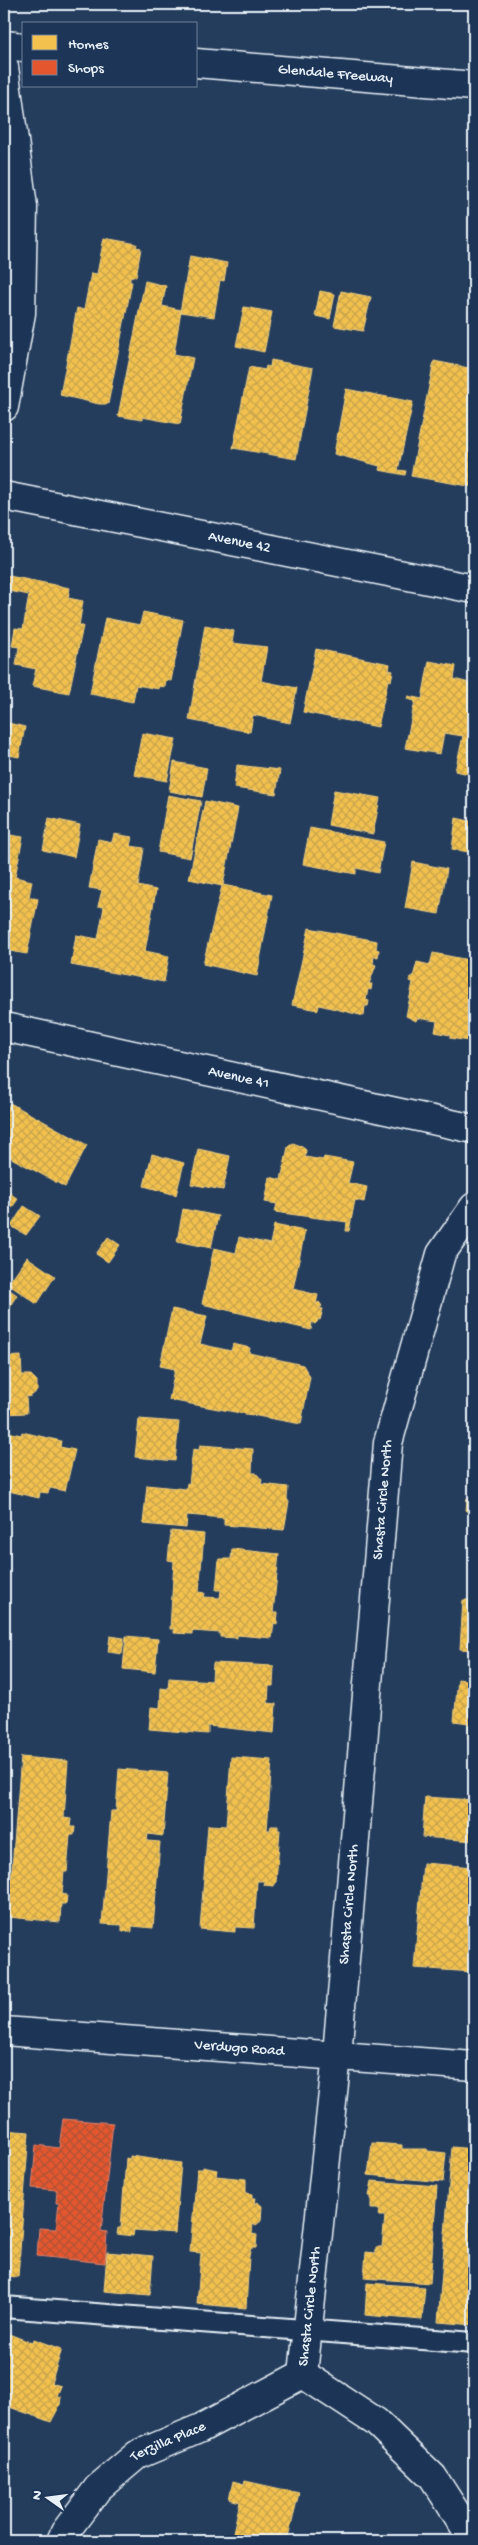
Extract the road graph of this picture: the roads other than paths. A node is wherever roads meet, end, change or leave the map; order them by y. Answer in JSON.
{"nodes":[{"id":1,"x":4,"y":45,"type":"edge"},
{"id":2,"x":22,"y":47,"type":"edge"},
{"id":3,"x":198,"y":63,"type":"edge"},
{"id":4,"x":4,"y":67,"type":"edge"},
{"id":5,"x":474,"y":86,"type":"edge"},
{"id":6,"x":4,"y":407,"type":"edge"},
{"id":7,"x":4,"y":496,"type":"edge"},
{"id":8,"x":474,"y":589,"type":"edge"},
{"id":9,"x":4,"y":1027,"type":"edge"},
{"id":10,"x":474,"y":1129,"type":"edge"},
{"id":11,"x":474,"y":1207,"type":"edge"},
{"id":12,"x":4,"y":2031,"type":"edge"},
{"id":13,"x":337,"y":2055,"type":"junction"},
{"id":14,"x":474,"y":2066,"type":"edge"},
{"id":15,"x":4,"y":2307,"type":"edge"},
{"id":16,"x":308,"y":2330,"type":"junction"},
{"id":17,"x":474,"y":2344,"type":"edge"},
{"id":18,"x":303,"y":2374,"type":"junction"},
{"id":19,"x":61,"y":2541,"type":"edge"},
{"id":20,"x":474,"y":2541,"type":"edge"}],
"edges":[{"from":1,"to":2,"type":"main road"},
{"from":3,"to":5,"type":"main road","name":"Glendale Freeway"},
{"from":4,"to":6,"type":"main road"},
{"from":7,"to":8,"type":"main road","name":"Avenue 42"},
{"from":9,"to":10,"type":"main road","name":"Avenue 41"},
{"from":11,"to":13,"type":"main road","name":"Shasta Circle North"},
{"from":12,"to":13,"type":"main road","name":"Verdugo Road"},
{"from":13,"to":14,"type":"main road","name":"Verdugo Road"},
{"from":13,"to":16,"type":"main road","name":"Shasta Circle North"},
{"from":15,"to":16,"type":"lane"},
{"from":16,"to":17,"type":"lane"},
{"from":16,"to":18,"type":"main road","name":"Shasta Circle North"},
{"from":18,"to":19,"type":"main road","name":"Terzilla Place"},
{"from":18,"to":20,"type":"main road","name":"Shasta Circle North"}]}
